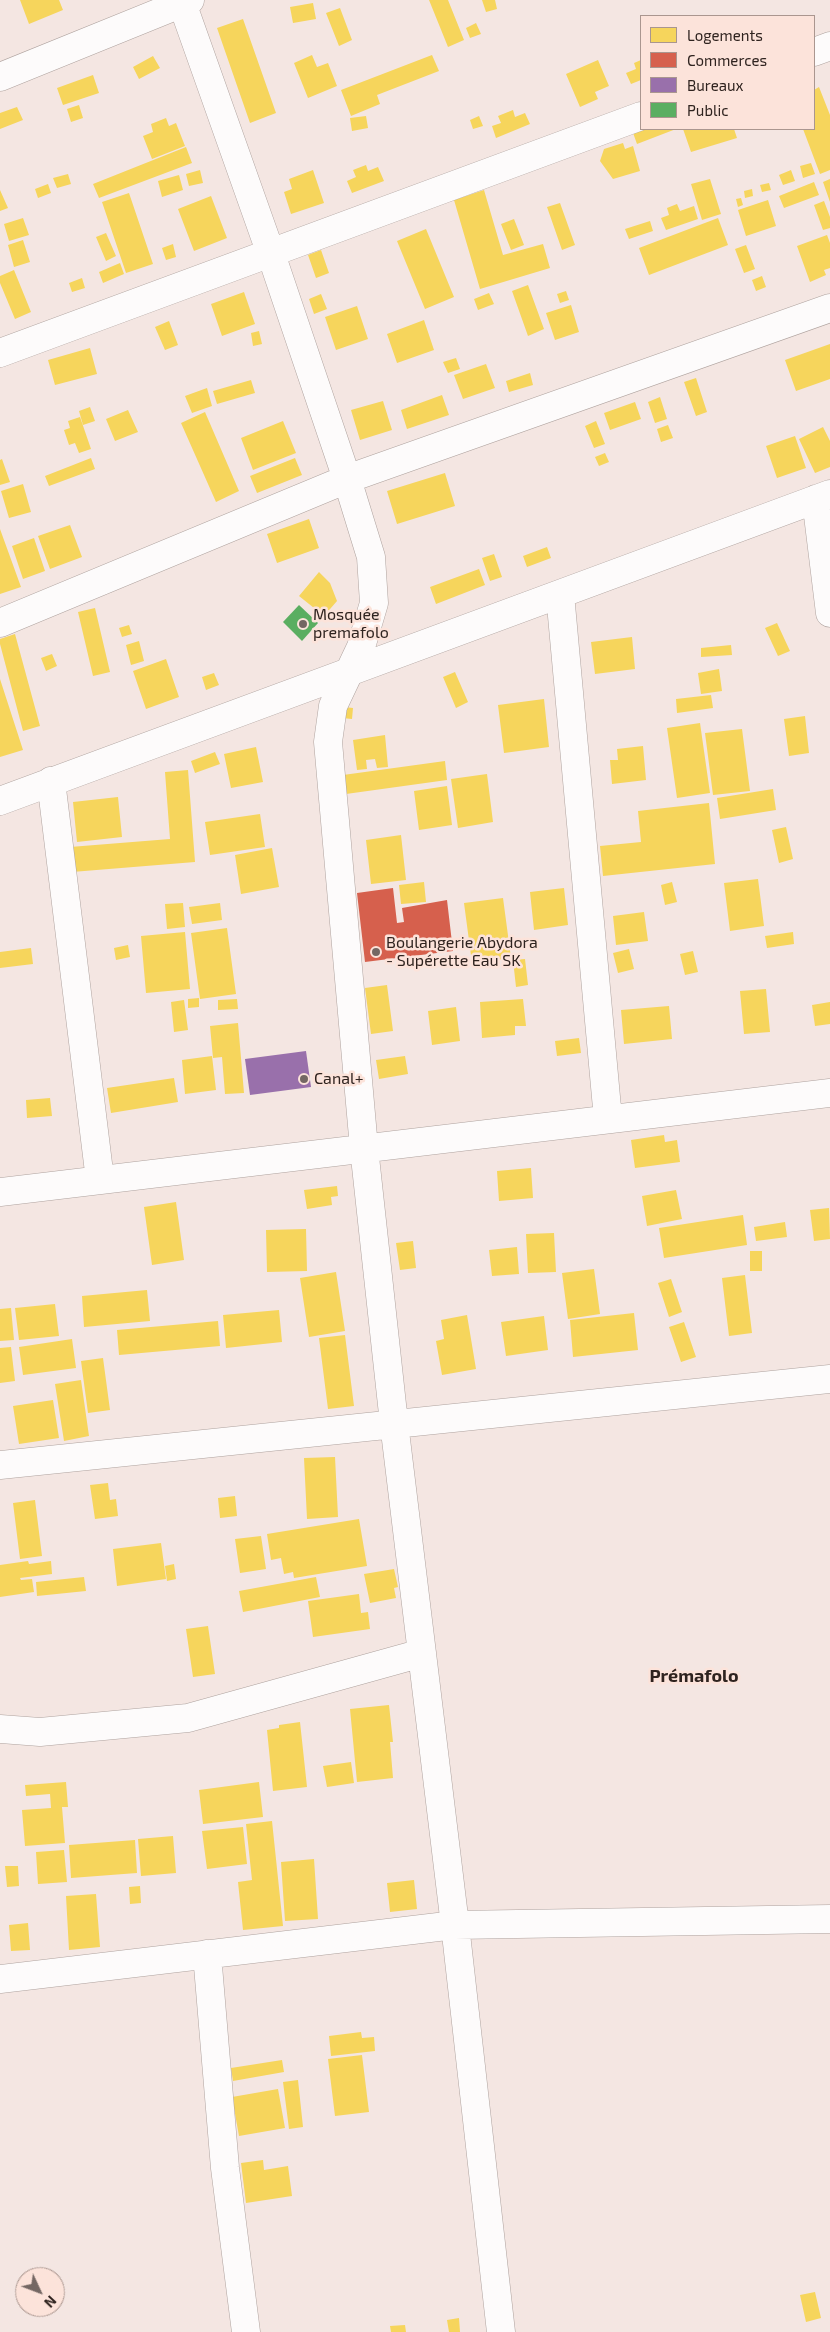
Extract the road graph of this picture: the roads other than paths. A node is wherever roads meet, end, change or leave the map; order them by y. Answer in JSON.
{"nodes":[{"id":1,"x":184,"y":1,"type":"edge"},
{"id":2,"x":830,"y":46,"type":"edge"},
{"id":3,"x":815,"y":52,"type":"edge"},
{"id":4,"x":0,"y":78,"type":"edge"},
{"id":5,"x":640,"y":116,"type":"edge"},
{"id":6,"x":271,"y":254,"type":"junction"},
{"id":7,"x":830,"y":308,"type":"edge"},
{"id":8,"x":0,"y":353,"type":"edge"},
{"id":9,"x":347,"y":479,"type":"junction"},
{"id":10,"x":823,"y":496,"type":"edge"},
{"id":11,"x":560,"y":594,"type":"junction"},
{"id":12,"x":830,"y":613,"type":"edge"},
{"id":13,"x":0,"y":622,"type":"edge"},
{"id":14,"x":348,"y":672,"type":"junction"},
{"id":15,"x":51,"y":781,"type":"junction"},
{"id":16,"x":0,"y":801,"type":"edge"},
{"id":17,"x":830,"y":1093,"type":"edge"},
{"id":18,"x":608,"y":1120,"type":"junction"},
{"id":19,"x":364,"y":1148,"type":"junction"},
{"id":20,"x":100,"y":1180,"type":"junction"},
{"id":21,"x":0,"y":1192,"type":"edge"},
{"id":22,"x":830,"y":1379,"type":"edge"},
{"id":23,"x":394,"y":1423,"type":"junction"},
{"id":24,"x":0,"y":1465,"type":"edge"},
{"id":25,"x":422,"y":1653,"type":"junction"},
{"id":26,"x":0,"y":1729,"type":"edge"},
{"id":27,"x":830,"y":1919,"type":"edge"},
{"id":28,"x":455,"y":1925,"type":"junction"},
{"id":29,"x":207,"y":1954,"type":"junction"},
{"id":30,"x":0,"y":1979,"type":"edge"},
{"id":31,"x":246,"y":2332,"type":"edge"},
{"id":32,"x":500,"y":2332,"type":"edge"}],
"edges":[{"from":1,"to":4,"type":"street"},
{"from":1,"to":6,"type":"street"},
{"from":2,"to":3,"type":"street"},
{"from":5,"to":6,"type":"street"},
{"from":6,"to":8,"type":"street"},
{"from":6,"to":9,"type":"street"},
{"from":7,"to":9,"type":"street"},
{"from":9,"to":13,"type":"street"},
{"from":9,"to":14,"type":"street"},
{"from":10,"to":11,"type":"street"},
{"from":10,"to":12,"type":"street"},
{"from":11,"to":14,"type":"street"},
{"from":11,"to":18,"type":"street"},
{"from":14,"to":15,"type":"street"},
{"from":14,"to":19,"type":"street"},
{"from":15,"to":16,"type":"street"},
{"from":15,"to":20,"type":"street"},
{"from":17,"to":18,"type":"street"},
{"from":18,"to":19,"type":"street"},
{"from":19,"to":20,"type":"street"},
{"from":19,"to":23,"type":"street"},
{"from":20,"to":21,"type":"street"},
{"from":22,"to":23,"type":"street"},
{"from":23,"to":24,"type":"street"},
{"from":23,"to":25,"type":"street"},
{"from":25,"to":26,"type":"street"},
{"from":25,"to":28,"type":"street"},
{"from":27,"to":28,"type":"street"},
{"from":28,"to":29,"type":"street"},
{"from":28,"to":32,"type":"street"},
{"from":29,"to":30,"type":"street"},
{"from":29,"to":31,"type":"street"}]}
